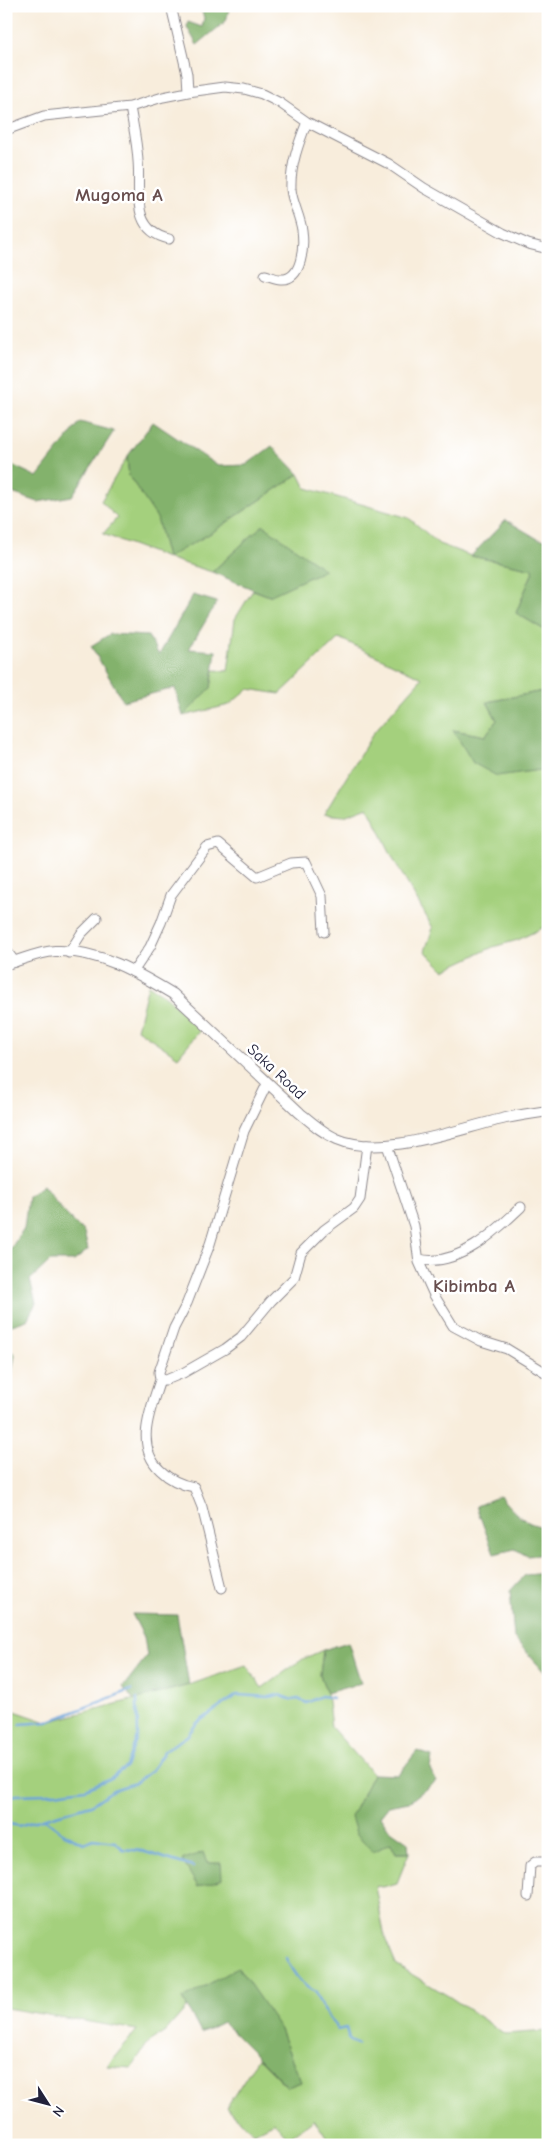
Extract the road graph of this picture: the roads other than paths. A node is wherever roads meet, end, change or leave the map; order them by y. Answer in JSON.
{"nodes":[{"id":1,"x":171,"y":6,"type":"edge"},
{"id":2,"x":188,"y":92,"type":"junction"},
{"id":3,"x":130,"y":107,"type":"junction"},
{"id":4,"x":307,"y":122,"type":"junction"},
{"id":5,"x":6,"y":130,"type":"edge"},
{"id":6,"x":169,"y":240,"type":"dead end"},
{"id":7,"x":548,"y":249,"type":"edge"},
{"id":8,"x":265,"y":275,"type":"dead end"},
{"id":9,"x":97,"y":918,"type":"dead end"},
{"id":10,"x":324,"y":932,"type":"dead end"},
{"id":11,"x":6,"y":950,"type":"edge"},
{"id":12,"x":69,"y":952,"type":"junction"},
{"id":13,"x":11,"y":963,"type":"edge"},
{"id":14,"x":133,"y":972,"type":"junction"},
{"id":15,"x":267,"y":1084,"type":"junction"},
{"id":16,"x":548,"y":1111,"type":"edge"},
{"id":17,"x":367,"y":1145,"type":"junction"},
{"id":18,"x":387,"y":1145,"type":"junction"},
{"id":19,"x":521,"y":1207,"type":"dead end"},
{"id":20,"x":419,"y":1259,"type":"junction"},
{"id":21,"x":548,"y":1374,"type":"edge"},
{"id":22,"x":160,"y":1380,"type":"junction"},
{"id":23,"x":222,"y":1588,"type":"dead end"},
{"id":24,"x":548,"y":1862,"type":"edge"},
{"id":25,"x":528,"y":1896,"type":"dead end"}],
"edges":[{"from":1,"to":2,"type":"street"},
{"from":2,"to":3,"type":"street"},
{"from":2,"to":4,"type":"street"},
{"from":3,"to":5,"type":"street"},
{"from":3,"to":6,"type":"street"},
{"from":4,"to":7,"type":"street"},
{"from":4,"to":8,"type":"street"},
{"from":9,"to":12,"type":"street"},
{"from":10,"to":14,"type":"street"},
{"from":11,"to":13,"type":"street"},
{"from":12,"to":13,"type":"main road","name":"Saka Road"},
{"from":12,"to":14,"type":"main road","name":"Saka Road"},
{"from":14,"to":15,"type":"main road","name":"Saka Road"},
{"from":15,"to":17,"type":"main road","name":"Saka Road"},
{"from":15,"to":22,"type":"street"},
{"from":16,"to":18,"type":"main road","name":"Saka Road"},
{"from":17,"to":18,"type":"main road","name":"Saka Road"},
{"from":17,"to":22,"type":"street"},
{"from":18,"to":20,"type":"street"},
{"from":19,"to":20,"type":"street"},
{"from":20,"to":21,"type":"street"},
{"from":22,"to":23,"type":"street"},
{"from":24,"to":25,"type":"street"}]}
